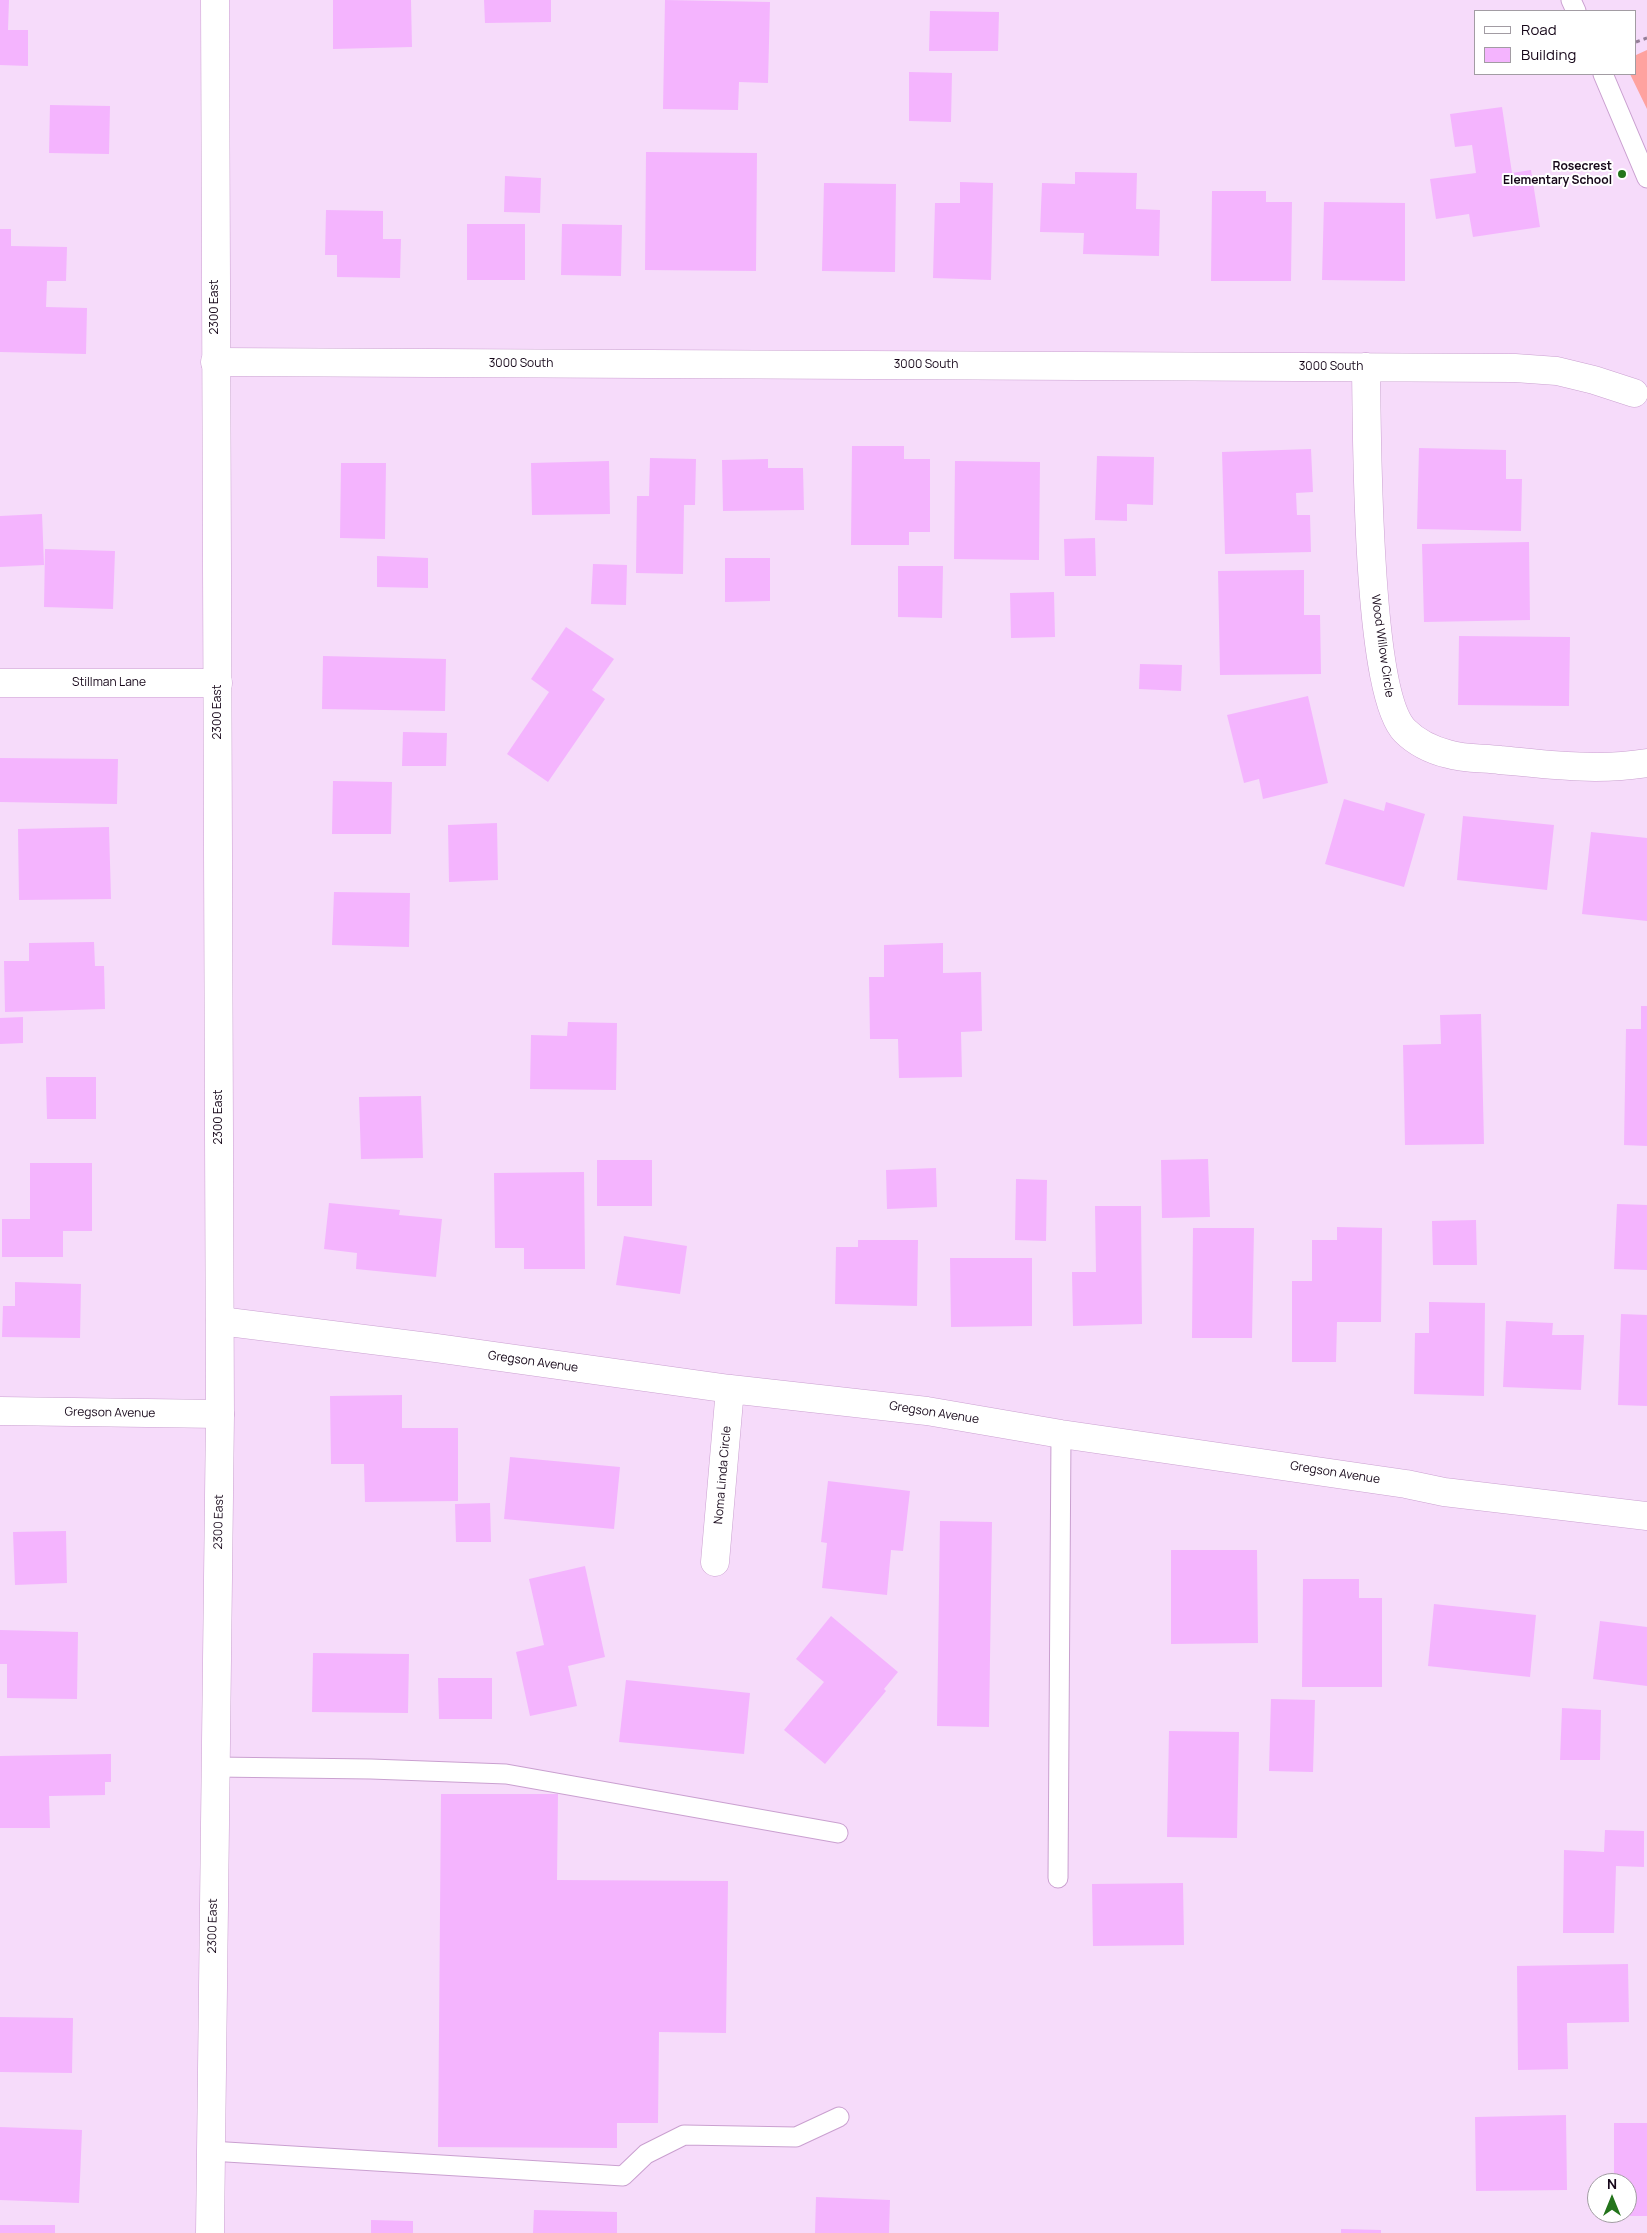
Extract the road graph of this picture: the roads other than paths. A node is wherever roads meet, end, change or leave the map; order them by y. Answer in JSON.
{"nodes":[{"id":1,"x":215,"y":0,"type":"edge"},
{"id":2,"x":1603,"y":75,"type":"edge"},
{"id":3,"x":1647,"y":178,"type":"edge"},
{"id":4,"x":215,"y":362,"type":"junction"},
{"id":5,"x":1366,"y":367,"type":"junction"},
{"id":6,"x":1640,"y":392,"type":"edge"},
{"id":7,"x":0,"y":683,"type":"edge"},
{"id":8,"x":218,"y":683,"type":"junction"},
{"id":9,"x":1647,"y":763,"type":"edge"},
{"id":10,"x":220,"y":1321,"type":"junction"},
{"id":11,"x":730,"y":1389,"type":"junction"},
{"id":12,"x":0,"y":1411,"type":"edge"},
{"id":13,"x":220,"y":1414,"type":"junction"},
{"id":14,"x":1061,"y":1434,"type":"junction"},
{"id":15,"x":1647,"y":1516,"type":"edge"},
{"id":16,"x":715,"y":1562,"type":"dead end"},
{"id":17,"x":215,"y":1767,"type":"junction"},
{"id":18,"x":838,"y":1833,"type":"dead end"},
{"id":19,"x":1058,"y":1878,"type":"dead end"},
{"id":20,"x":839,"y":2116,"type":"dead end"},
{"id":21,"x":210,"y":2151,"type":"junction"},
{"id":22,"x":210,"y":2233,"type":"edge"}],
"edges":[{"from":1,"to":4,"type":"street","name":"2300 East"},
{"from":2,"to":3,"type":"lane"},
{"from":4,"to":5,"type":"street","name":"3000 South"},
{"from":4,"to":8,"type":"street","name":"2300 East"},
{"from":5,"to":6,"type":"street","name":"3000 South"},
{"from":5,"to":9,"type":"street","name":"Wood Willow Circle"},
{"from":7,"to":8,"type":"street","name":"Stillman Lane"},
{"from":8,"to":10,"type":"street","name":"2300 East"},
{"from":10,"to":11,"type":"street","name":"Gregson Avenue"},
{"from":10,"to":13,"type":"street","name":"2300 East"},
{"from":11,"to":14,"type":"street","name":"Gregson Avenue"},
{"from":11,"to":16,"type":"street","name":"Noma Linda Circle"},
{"from":12,"to":13,"type":"street","name":"Gregson Avenue"},
{"from":13,"to":17,"type":"street","name":"2300 East"},
{"from":14,"to":15,"type":"street","name":"Gregson Avenue"},
{"from":14,"to":19,"type":"lane"},
{"from":17,"to":18,"type":"lane"},
{"from":17,"to":21,"type":"street","name":"2300 East"},
{"from":20,"to":21,"type":"lane"},
{"from":21,"to":22,"type":"street","name":"2300 East"}]}
